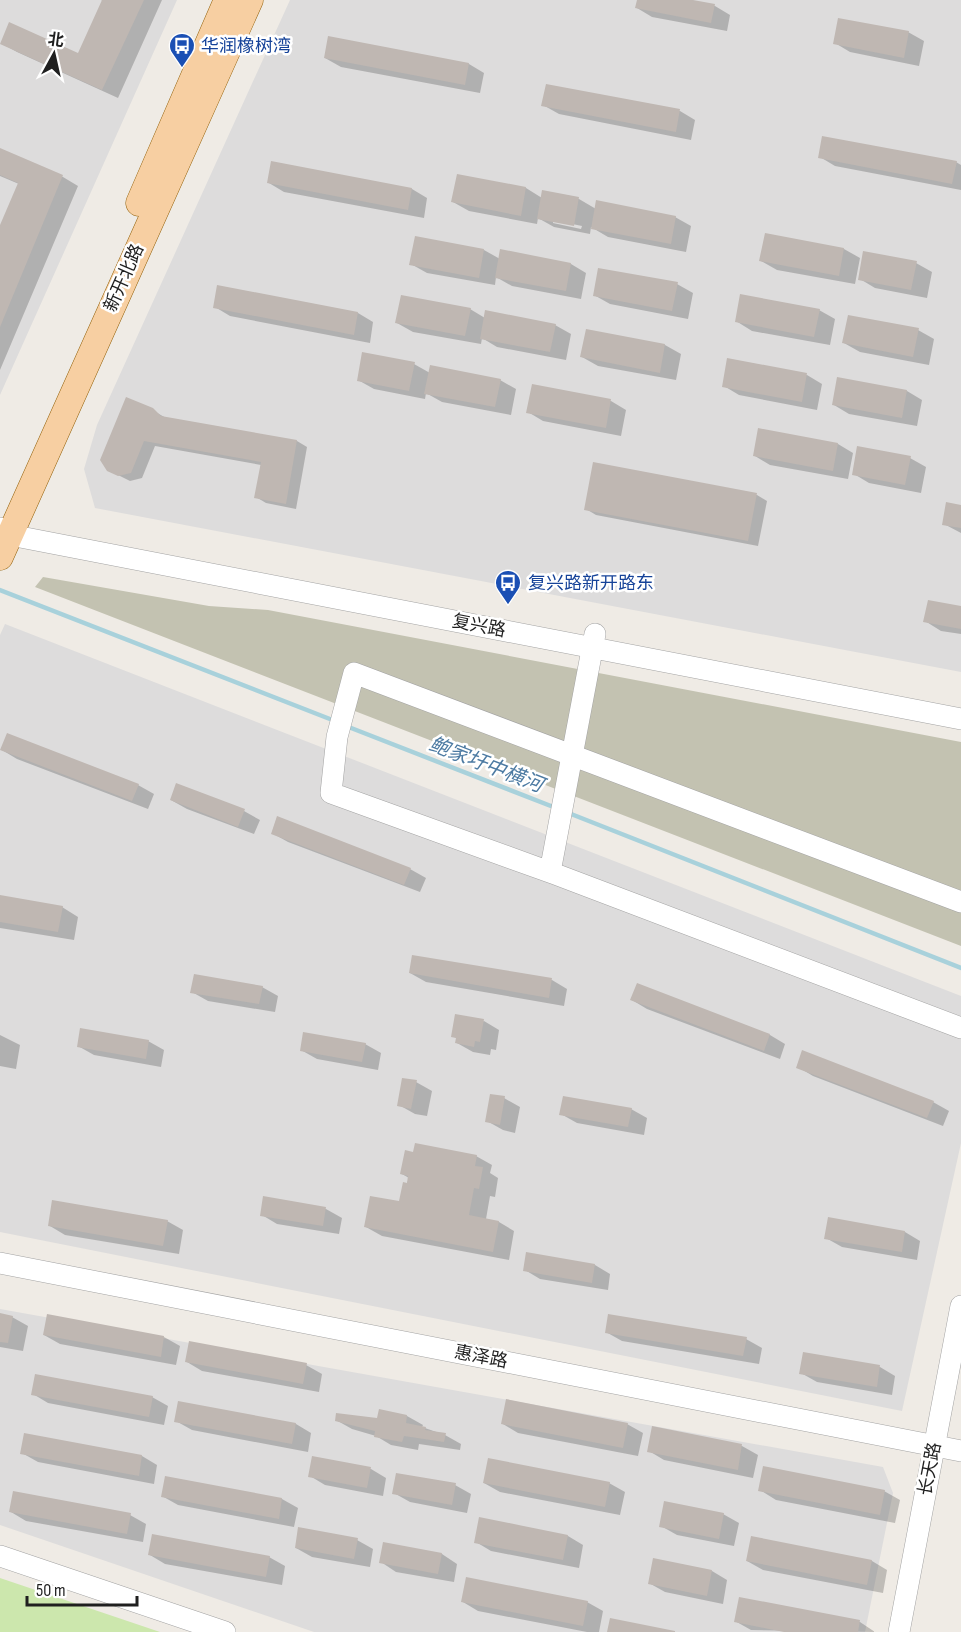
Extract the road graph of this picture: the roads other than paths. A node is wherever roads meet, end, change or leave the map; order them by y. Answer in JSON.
{"nodes":[{"id":1,"x":227,"y":0,"type":"edge"},
{"id":2,"x":250,"y":0,"type":"edge"},
{"id":3,"x":4,"y":530,"type":"edge"},
{"id":4,"x":594,"y":641,"type":"junction"},
{"id":5,"x":961,"y":704,"type":"edge"},
{"id":6,"x":961,"y":719,"type":"edge"},
{"id":7,"x":571,"y":755,"type":"junction"},
{"id":8,"x":550,"y":872,"type":"junction"},
{"id":9,"x":961,"y":902,"type":"edge"},
{"id":10,"x":961,"y":1028,"type":"edge"},
{"id":11,"x":0,"y":1263,"type":"edge"},
{"id":12,"x":961,"y":1306,"type":"edge"},
{"id":13,"x":934,"y":1445,"type":"junction"},
{"id":14,"x":961,"y":1450,"type":"edge"},
{"id":15,"x":0,"y":1556,"type":"edge"},
{"id":16,"x":225,"y":1632,"type":"edge"},
{"id":17,"x":899,"y":1632,"type":"edge"}],
"edges":[{"from":1,"to":3,"type":"main road","name":"新开北路"},
{"from":2,"to":3,"type":"main road","name":"新开北路"},
{"from":3,"to":4,"type":"street","name":"复兴路"},
{"from":4,"to":5,"type":"street","name":"复兴路"},
{"from":4,"to":6,"type":"street","name":"复兴路"},
{"from":4,"to":7,"type":"street"},
{"from":7,"to":8,"type":"street"},
{"from":7,"to":8,"type":"street"},
{"from":7,"to":9,"type":"street"},
{"from":8,"to":10,"type":"street"},
{"from":11,"to":13,"type":"street","name":"惠泽路"},
{"from":12,"to":13,"type":"street","name":"长天路"},
{"from":13,"to":14,"type":"street","name":"惠泽路"},
{"from":13,"to":17,"type":"street","name":"长天路"},
{"from":15,"to":16,"type":"street"}]}
